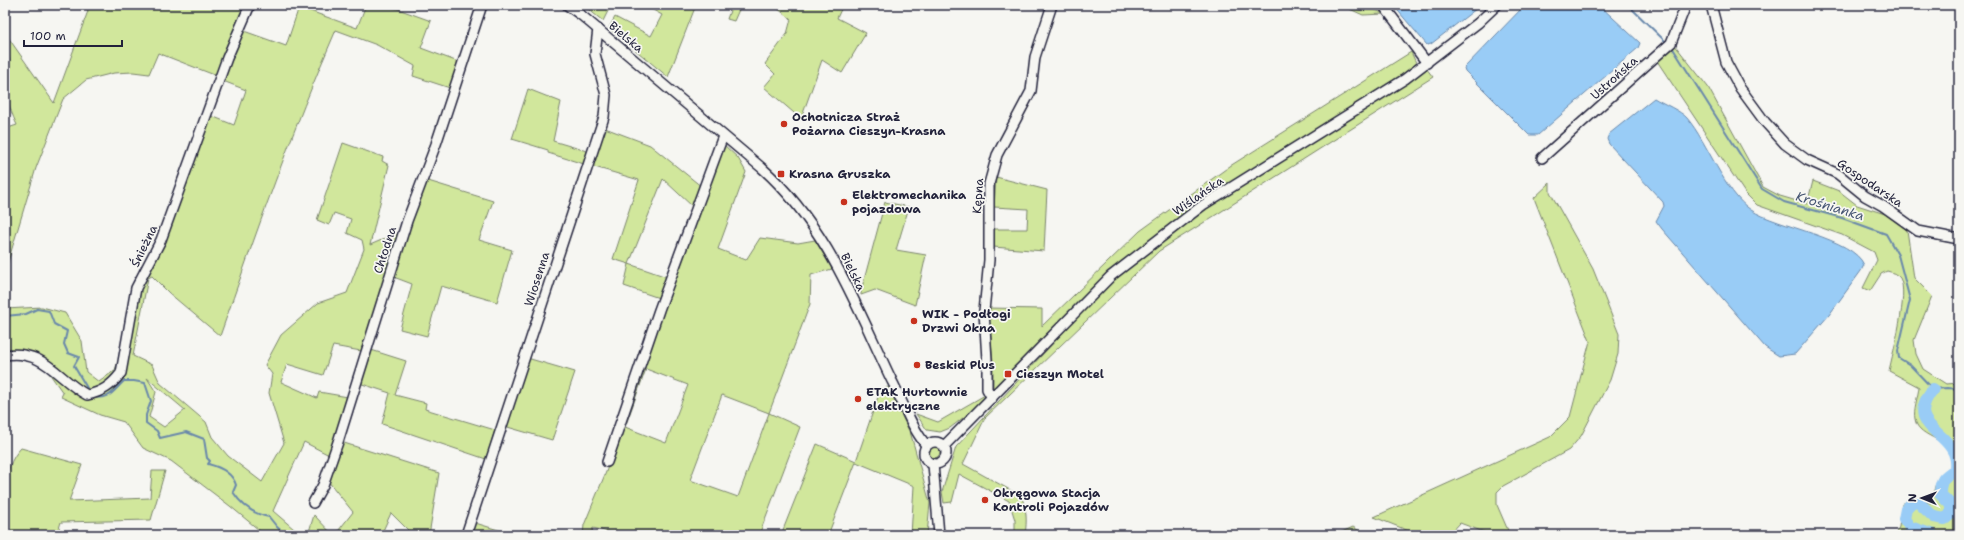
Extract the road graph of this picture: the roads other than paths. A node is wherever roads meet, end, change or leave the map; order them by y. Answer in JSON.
{"nodes":[{"id":1,"x":250,"y":5,"type":"edge"},
{"id":2,"x":482,"y":5,"type":"edge"},
{"id":3,"x":567,"y":5,"type":"edge"},
{"id":4,"x":1052,"y":5,"type":"edge"},
{"id":5,"x":1383,"y":5,"type":"edge"},
{"id":6,"x":1497,"y":5,"type":"edge"},
{"id":7,"x":1686,"y":5,"type":"edge"},
{"id":8,"x":1711,"y":5,"type":"edge"},
{"id":9,"x":598,"y":29,"type":"junction"},
{"id":10,"x":1426,"y":63,"type":"junction"},
{"id":11,"x":723,"y":136,"type":"junction"},
{"id":12,"x":1542,"y":158,"type":"dead end"},
{"id":13,"x":1959,"y":239,"type":"edge"},
{"id":14,"x":5,"y":355,"type":"edge"},
{"id":15,"x":992,"y":398,"type":"junction"},
{"id":16,"x":926,"y":445,"type":"junction"},
{"id":17,"x":944,"y":446,"type":"junction"},
{"id":18,"x":606,"y":462,"type":"dead end"},
{"id":19,"x":933,"y":464,"type":"junction"},
{"id":20,"x":312,"y":503,"type":"dead end"},
{"id":21,"x":466,"y":535,"type":"edge"},
{"id":22,"x":939,"y":535,"type":"edge"}],
"edges":[{"from":1,"to":14,"type":"street","name":"Śnieżna"},
{"from":2,"to":20,"type":"street","name":"Chłodna"},
{"from":3,"to":9,"type":"street","name":"Bielska"},
{"from":4,"to":15,"type":"street","name":"Kępna"},
{"from":5,"to":10,"type":"street"},
{"from":6,"to":10,"type":"street","name":"Wiślańska"},
{"from":7,"to":12,"type":"street","name":"Ustrońska"},
{"from":8,"to":13,"type":"street","name":"Gospodarska"},
{"from":9,"to":11,"type":"street","name":"Bielska"},
{"from":9,"to":21,"type":"street","name":"Wiosenna"},
{"from":10,"to":15,"type":"street","name":"Wiślańska"},
{"from":11,"to":16,"type":"street","name":"Bielska"},
{"from":11,"to":18,"type":"street"},
{"from":15,"to":17,"type":"street","name":"Wiślańska"},
{"from":16,"to":17,"type":"street"},
{"from":16,"to":19,"type":"street"},
{"from":17,"to":19,"type":"street"},
{"from":19,"to":22,"type":"street"}]}
